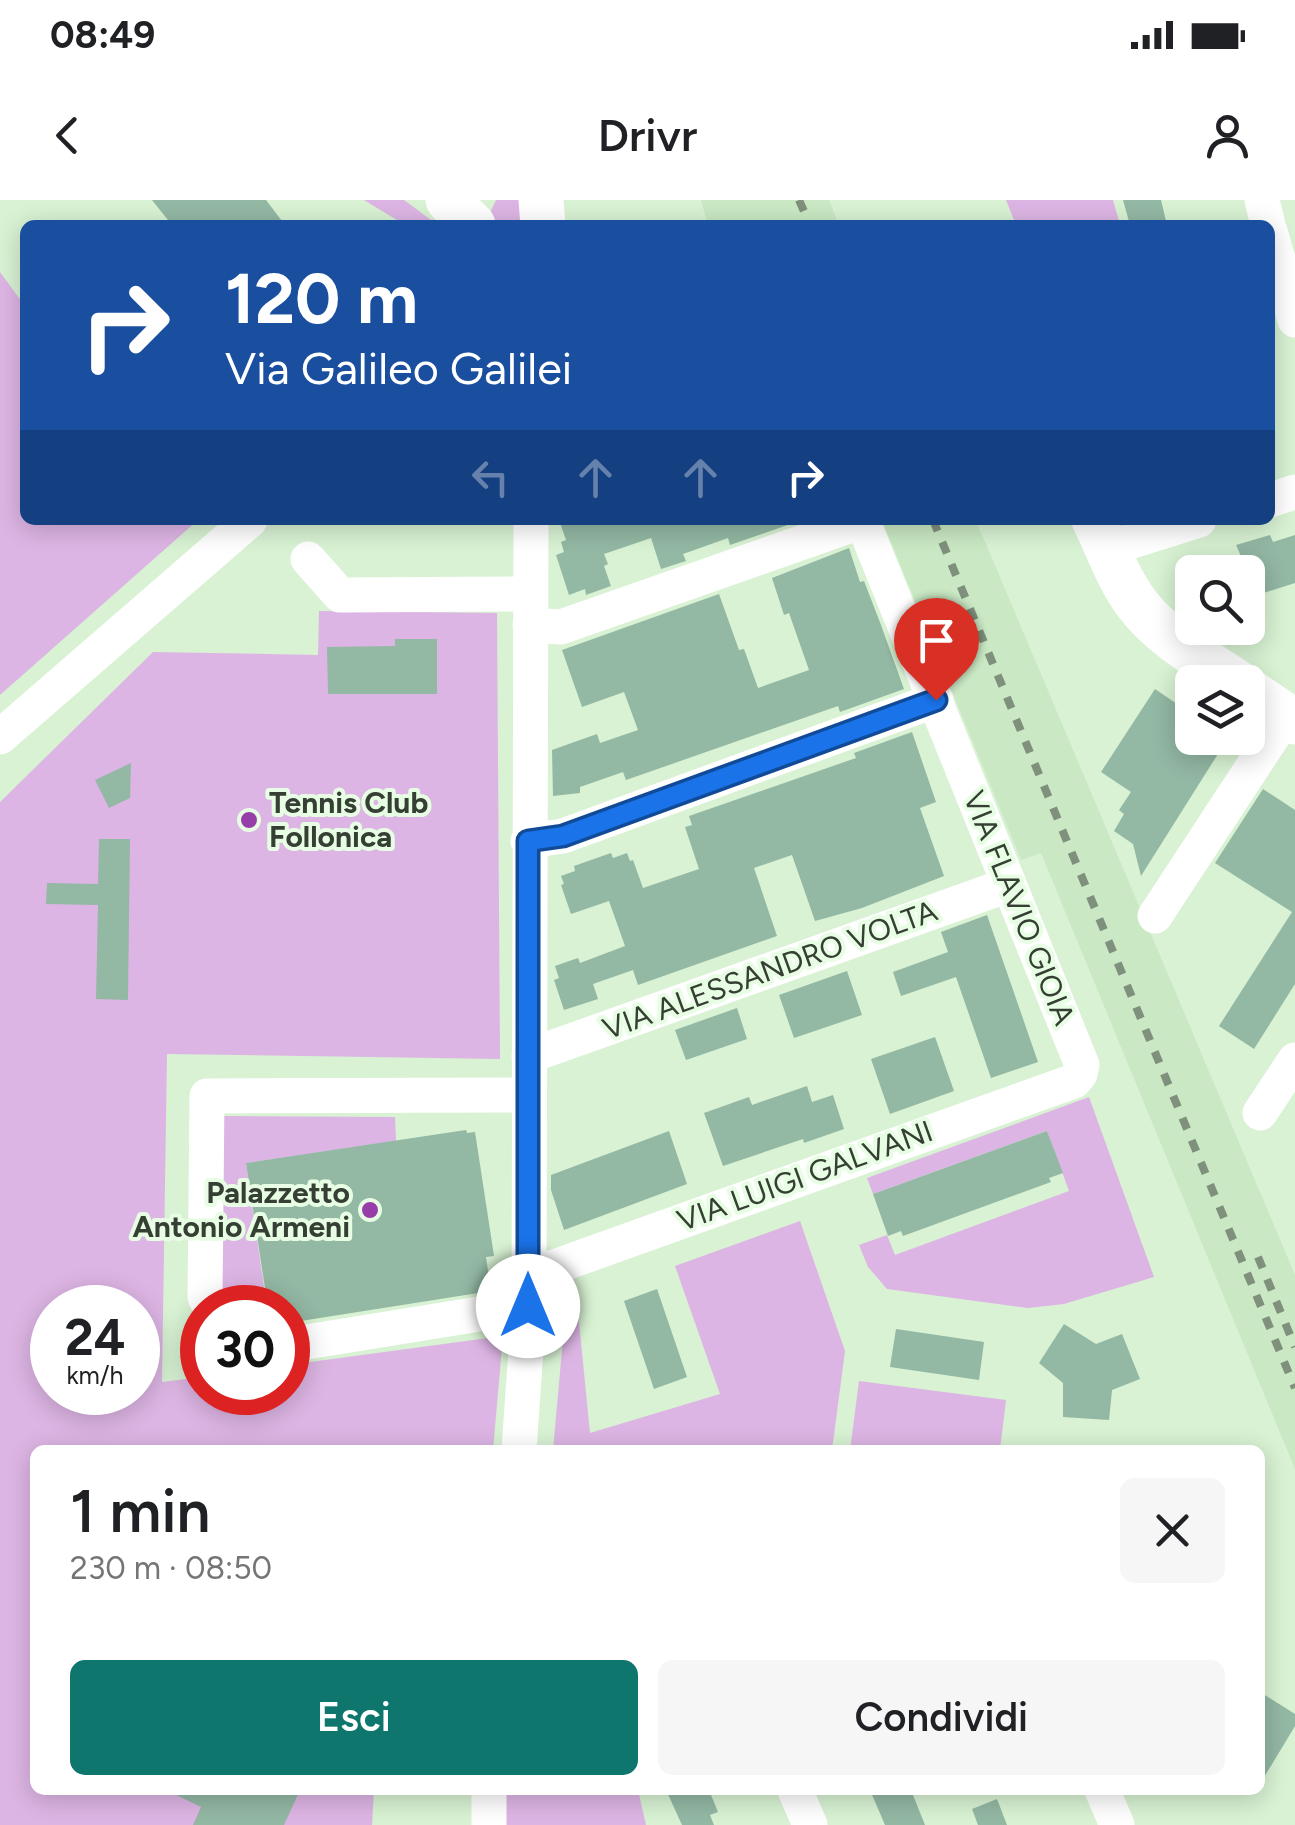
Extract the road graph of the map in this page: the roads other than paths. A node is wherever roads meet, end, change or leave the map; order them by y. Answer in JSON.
{"nodes":[{"id":1,"x":448,"y":200,"type":"edge"},
{"id":2,"x":470,"y":220,"type":"edge"},
{"id":3,"x":1275,"y":249,"type":"edge"},
{"id":4,"x":1295,"y":320,"type":"edge"},
{"id":5,"x":244,"y":525,"type":"edge"},
{"id":6,"x":531,"y":525,"type":"edge"},
{"id":7,"x":849,"y":525,"type":"edge"},
{"id":8,"x":865,"y":525,"type":"edge"},
{"id":9,"x":1164,"y":525,"type":"edge"},
{"id":10,"x":1100,"y":534,"type":"edge"},
{"id":11,"x":308,"y":559,"type":"dead end"},
{"id":12,"x":530,"y":609,"type":"junction"},
{"id":13,"x":1212,"y":665,"type":"edge"},
{"id":14,"x":936,"y":700,"type":"junction"},
{"id":15,"x":1265,"y":700,"type":"edge"},
{"id":16,"x":1292,"y":717,"type":"edge"},
{"id":17,"x":0,"y":737,"type":"edge"},
{"id":18,"x":528,"y":841,"type":"junction"},
{"id":19,"x":1008,"y":881,"type":"junction"},
{"id":20,"x":1155,"y":916,"type":"dead end"},
{"id":21,"x":529,"y":1056,"type":"junction"},
{"id":22,"x":1295,"y":1060,"type":"edge"},
{"id":23,"x":1080,"y":1074,"type":"joint"},
{"id":24,"x":529,"y":1094,"type":"junction"},
{"id":25,"x":1260,"y":1113,"type":"dead end"},
{"id":26,"x":205,"y":1285,"type":"edge"},
{"id":27,"x":528,"y":1291,"type":"junction"},
{"id":28,"x":310,"y":1339,"type":"edge"},
{"id":29,"x":519,"y":1445,"type":"edge"},
{"id":30,"x":489,"y":1795,"type":"edge"},
{"id":31,"x":797,"y":1795,"type":"edge"},
{"id":32,"x":1104,"y":1795,"type":"edge"},
{"id":33,"x":489,"y":1825,"type":"edge"},
{"id":34,"x":810,"y":1825,"type":"edge"},
{"id":35,"x":1117,"y":1825,"type":"edge"}],
"edges":[{"from":1,"to":2,"type":"main road"},
{"from":3,"to":4,"type":"street"},
{"from":5,"to":17,"type":"street"},
{"from":6,"to":12,"type":"street"},
{"from":7,"to":12,"type":"street"},
{"from":8,"to":14,"type":"street","name":"VIA FLAVIO GIOIA"},
{"from":9,"to":10,"type":"street"},
{"from":10,"to":13,"type":"main road"},
{"from":11,"to":12,"type":"street"},
{"from":12,"to":18,"type":"street"},
{"from":14,"to":18,"type":"street"},
{"from":14,"to":19,"type":"street","name":"VIA FLAVIO GIOIA"},
{"from":15,"to":16,"type":"main road"},
{"from":16,"to":20,"type":"street"},
{"from":18,"to":21,"type":"street"},
{"from":19,"to":21,"type":"street","name":"VIA ALESSANDRO VOLTA"},
{"from":19,"to":23,"type":"street","name":"VIA FLAVIO GIOIA"},
{"from":21,"to":24,"type":"street"},
{"from":22,"to":25,"type":"street"},
{"from":23,"to":27,"type":"street","name":"VIA LUIGI GALVANI"},
{"from":24,"to":26,"type":"street"},
{"from":24,"to":27,"type":"street"},
{"from":27,"to":28,"type":"street","name":"VIA LUIGI GALVANI"},
{"from":27,"to":29,"type":"street"},
{"from":30,"to":33,"type":"street"},
{"from":31,"to":34,"type":"street"},
{"from":32,"to":35,"type":"street"}]}
